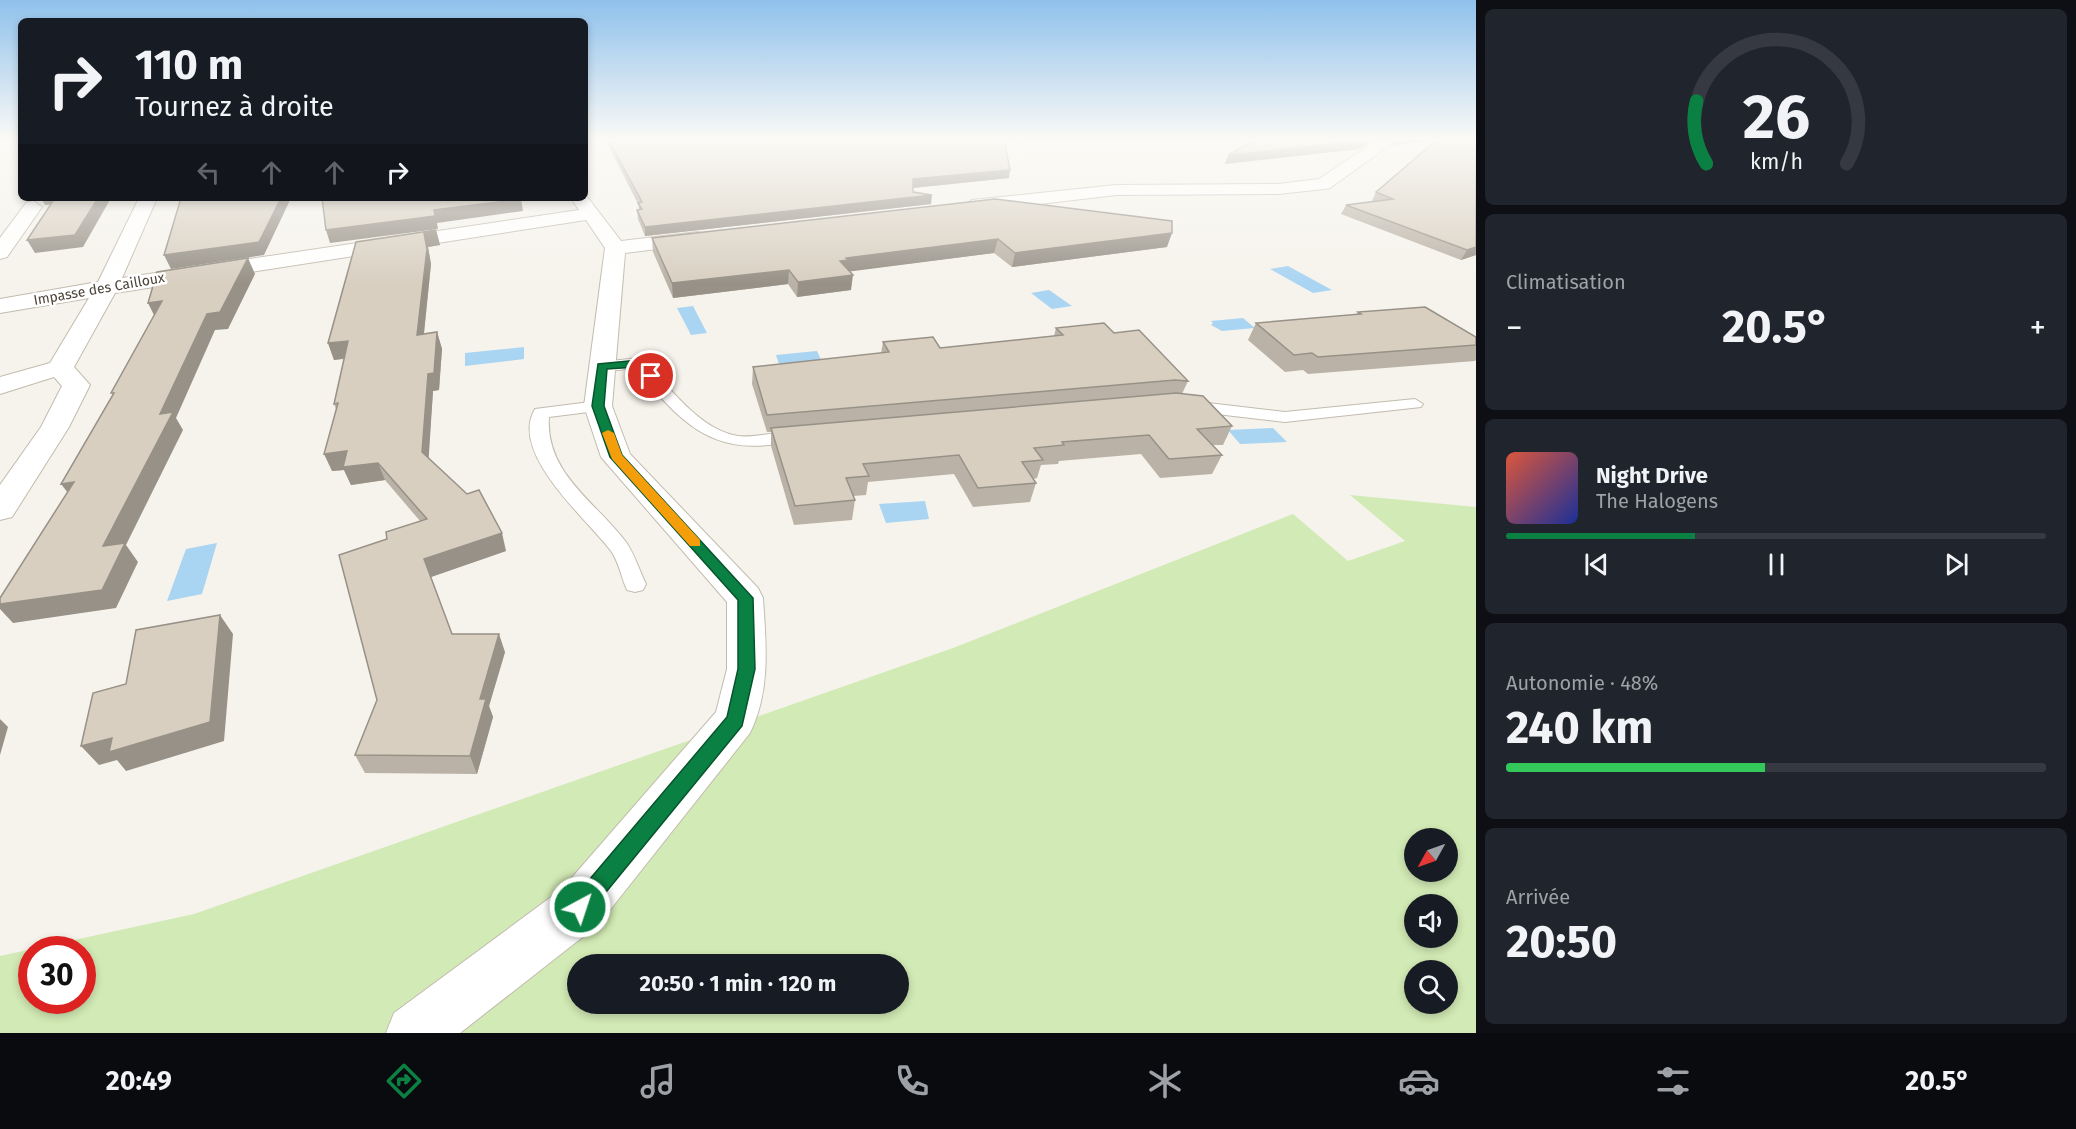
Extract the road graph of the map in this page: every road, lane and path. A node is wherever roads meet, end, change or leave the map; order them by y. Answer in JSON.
{"nodes":[{"id":1,"x":1294,"y":187,"type":"edge"},
{"id":2,"x":147,"y":201,"type":"edge"},
{"id":3,"x":585,"y":206,"type":"edge"},
{"id":4,"x":33,"y":207,"type":"dead end"},
{"id":5,"x":948,"y":209,"type":"edge"},
{"id":6,"x":711,"y":237,"type":"edge"},
{"id":7,"x":615,"y":248,"type":"junction"},
{"id":8,"x":0,"y":254,"type":"edge"},
{"id":9,"x":106,"y":289,"type":"junction"},
{"id":10,"x":0,"y":306,"type":"edge"},
{"id":11,"x":601,"y":367,"type":"junction"},
{"id":12,"x":60,"y":369,"type":"junction"},
{"id":13,"x":0,"y":386,"type":"edge"},
{"id":14,"x":1168,"y":404,"type":"edge"},
{"id":15,"x":1415,"y":405,"type":"dead end"},
{"id":16,"x":598,"y":406,"type":"junction"},
{"id":17,"x":819,"y":434,"type":"edge"},
{"id":18,"x":0,"y":509,"type":"edge"},
{"id":19,"x":635,"y":584,"type":"dead end"},
{"id":20,"x":414,"y":1033,"type":"edge"}],
"edges":[{"from":1,"to":5,"type":"street"},
{"from":2,"to":9,"type":"street"},
{"from":3,"to":7,"type":"street"},
{"from":3,"to":9,"type":"street","name":"Impasse des Cailloux"},
{"from":4,"to":8,"type":"street"},
{"from":6,"to":7,"type":"street"},
{"from":7,"to":11,"type":"street"},
{"from":9,"to":10,"type":"street","name":"Impasse des Cailloux"},
{"from":9,"to":12,"type":"street"},
{"from":11,"to":16,"type":"street"},
{"from":11,"to":17,"type":"lane"},
{"from":12,"to":13,"type":"street"},
{"from":12,"to":18,"type":"street"},
{"from":14,"to":15,"type":"lane"},
{"from":16,"to":19,"type":"lane"},
{"from":16,"to":20,"type":"street"}]}
